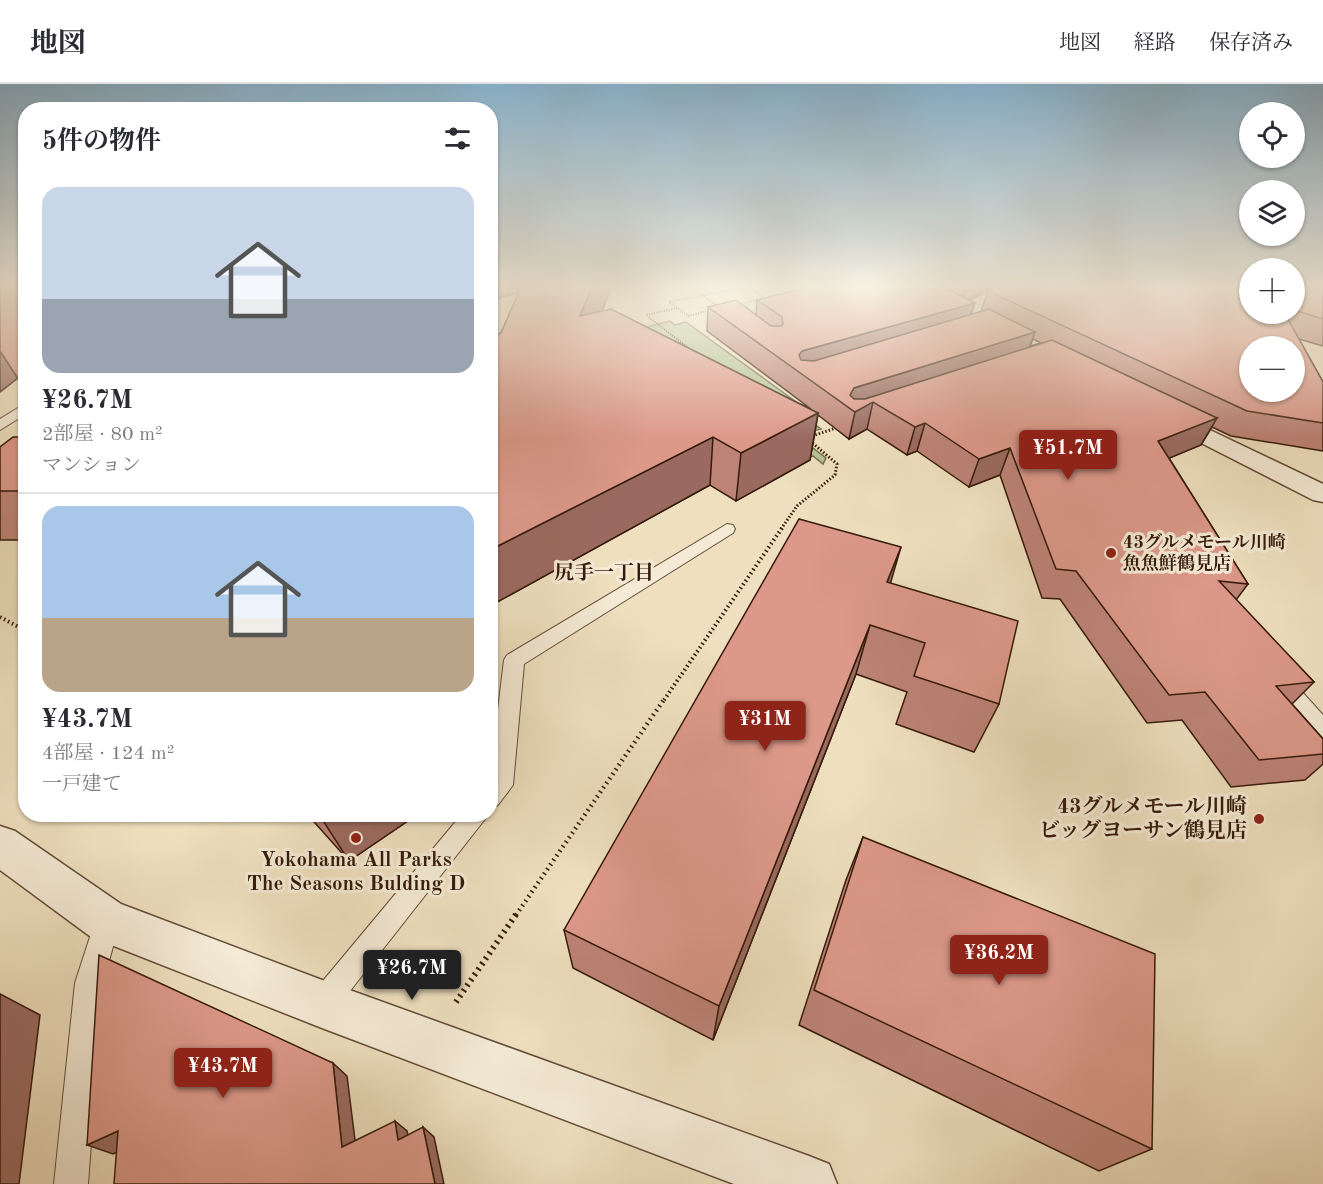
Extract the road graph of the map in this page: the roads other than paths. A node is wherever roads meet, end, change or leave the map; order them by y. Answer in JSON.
{"nodes":[{"id":1,"x":1143,"y":404,"type":"edge"},
{"id":2,"x":18,"y":413,"type":"edge"},
{"id":3,"x":0,"y":426,"type":"edge"},
{"id":4,"x":1323,"y":494,"type":"edge"},
{"id":5,"x":727,"y":529,"type":"dead end"},
{"id":6,"x":1267,"y":661,"type":"edge"},
{"id":7,"x":1323,"y":730,"type":"edge"},
{"id":8,"x":498,"y":789,"type":"edge"},
{"id":9,"x":471,"y":822,"type":"edge"},
{"id":10,"x":0,"y":845,"type":"edge"},
{"id":11,"x":107,"y":921,"type":"junction"},
{"id":12,"x":322,"y":1005,"type":"junction"},
{"id":13,"x":71,"y":1184,"type":"edge"},
{"id":14,"x":809,"y":1184,"type":"edge"}],
"edges":[{"from":1,"to":4,"type":"street"},
{"from":2,"to":3,"type":"lane"},
{"from":5,"to":8,"type":"lane"},
{"from":6,"to":7,"type":"lane"},
{"from":9,"to":12,"type":"lane"},
{"from":10,"to":11,"type":"street"},
{"from":11,"to":12,"type":"street"},
{"from":11,"to":13,"type":"lane"},
{"from":12,"to":14,"type":"street"}]}
